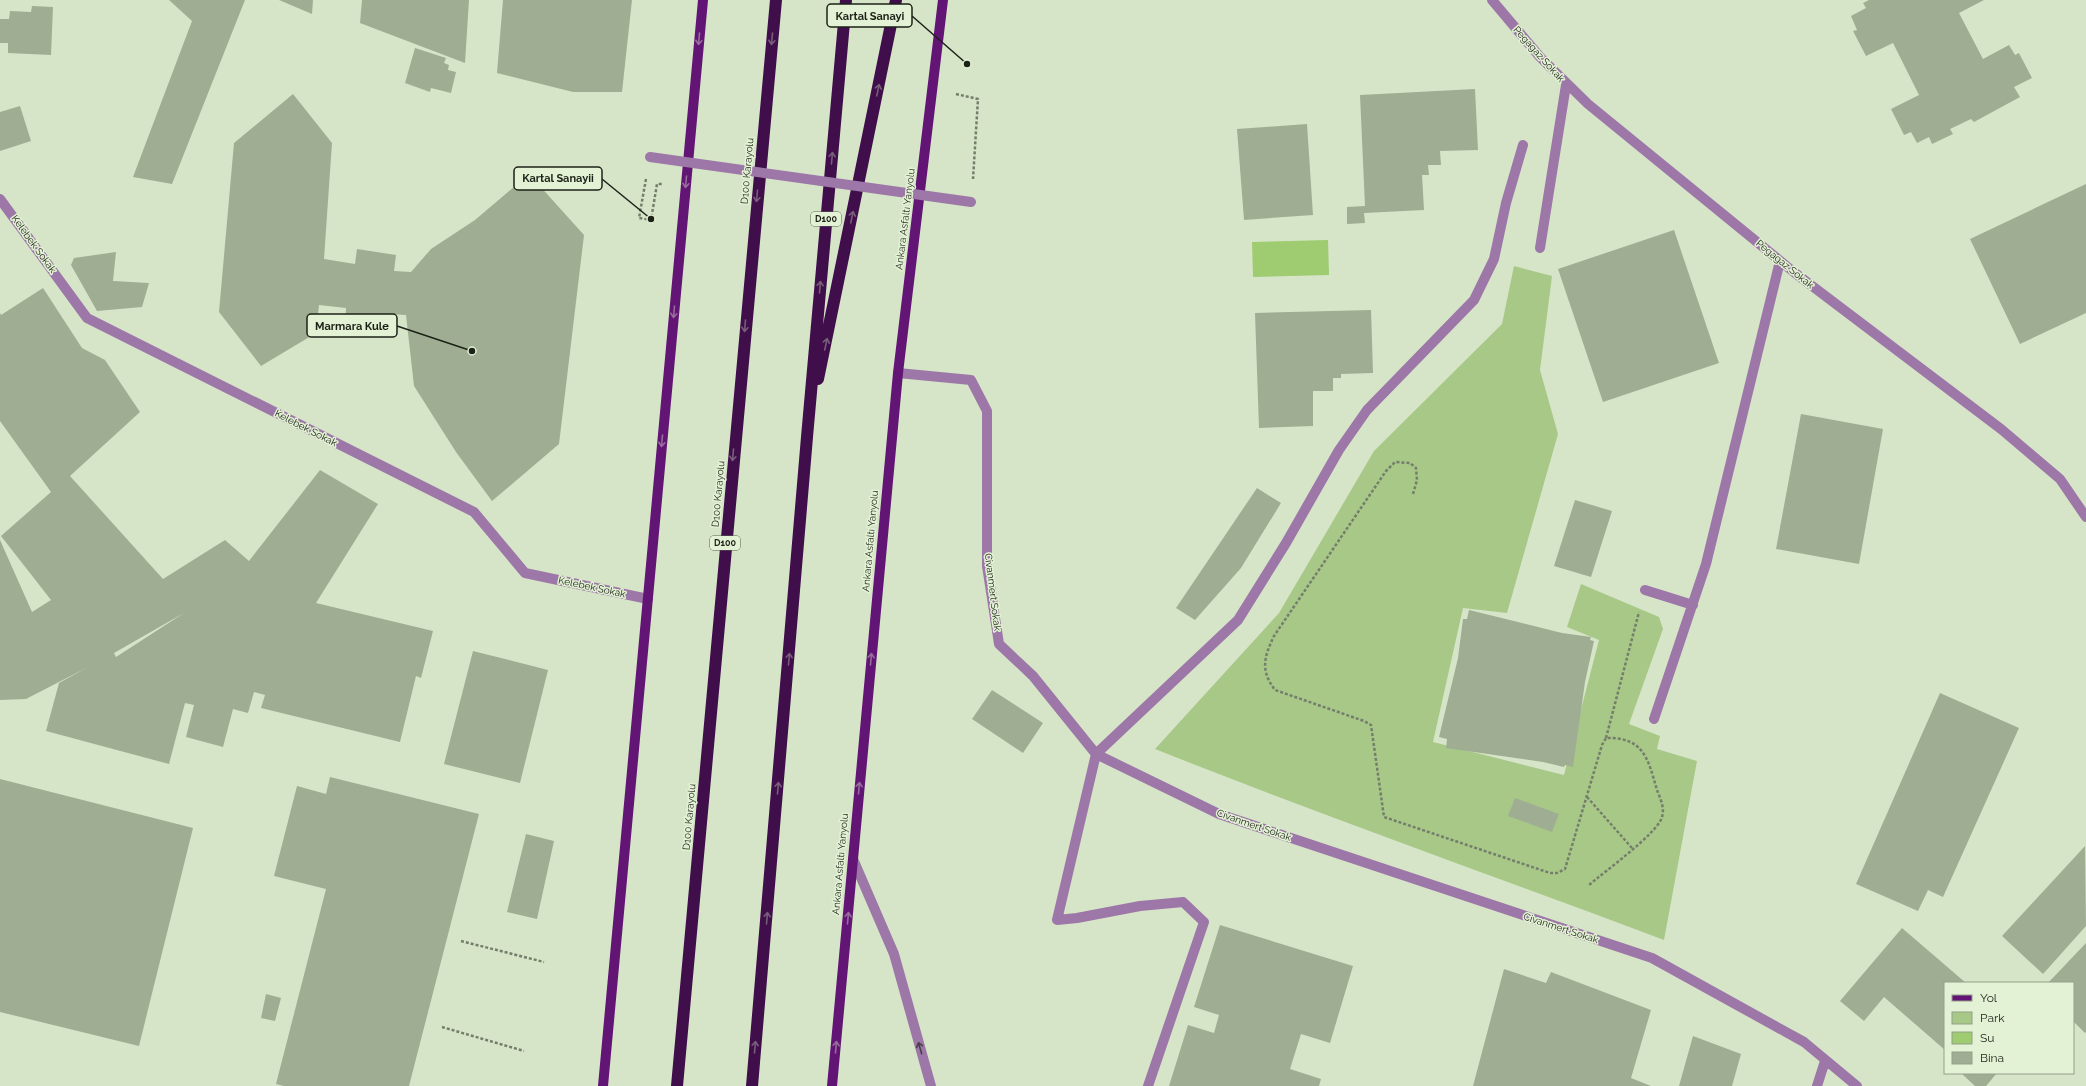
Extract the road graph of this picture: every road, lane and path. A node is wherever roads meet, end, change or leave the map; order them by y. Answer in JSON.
{"nodes":[{"id":1,"x":702,"y":0,"type":"edge"},
{"id":2,"x":776,"y":0,"type":"edge"},
{"id":3,"x":846,"y":0,"type":"edge"},
{"id":4,"x":896,"y":0,"type":"edge"},
{"id":5,"x":943,"y":0,"type":"edge"},
{"id":6,"x":1492,"y":0,"type":"edge"},
{"id":7,"x":1566,"y":84,"type":"junction"},
{"id":8,"x":978,"y":99,"type":"dead end"},
{"id":9,"x":1523,"y":145,"type":"dead end"},
{"id":10,"x":650,"y":157,"type":"joint"},
{"id":11,"x":657,"y":184,"type":"dead end"},
{"id":12,"x":0,"y":199,"type":"edge"},
{"id":13,"x":971,"y":202,"type":"joint"},
{"id":14,"x":1540,"y":248,"type":"dead end"},
{"id":15,"x":1780,"y":261,"type":"junction"},
{"id":16,"x":898,"y":373,"type":"junction"},
{"id":17,"x":806,"y":437,"type":"junction"},
{"id":18,"x":1413,"y":494,"type":"dead end"},
{"id":19,"x":2086,"y":517,"type":"edge"},
{"id":20,"x":1645,"y":590,"type":"joint"},
{"id":21,"x":648,"y":598,"type":"junction"},
{"id":22,"x":1693,"y":605,"type":"junction"},
{"id":23,"x":1654,"y":719,"type":"dead end"},
{"id":24,"x":1606,"y":738,"type":"junction"},
{"id":25,"x":1096,"y":754,"type":"junction"},
{"id":26,"x":1586,"y":797,"type":"junction"},
{"id":27,"x":1632,"y":848,"type":"junction"},
{"id":28,"x":853,"y":859,"type":"junction"},
{"id":29,"x":1589,"y":885,"type":"dead end"},
{"id":30,"x":461,"y":941,"type":"dead end"},
{"id":31,"x":544,"y":962,"type":"dead end"},
{"id":32,"x":442,"y":1028,"type":"dead end"},
{"id":33,"x":524,"y":1051,"type":"dead end"},
{"id":34,"x":1825,"y":1061,"type":"junction"},
{"id":35,"x":603,"y":1086,"type":"edge"},
{"id":36,"x":677,"y":1086,"type":"edge"},
{"id":37,"x":752,"y":1086,"type":"edge"},
{"id":38,"x":832,"y":1086,"type":"edge"},
{"id":39,"x":931,"y":1086,"type":"edge"},
{"id":40,"x":1148,"y":1086,"type":"edge"},
{"id":41,"x":1817,"y":1086,"type":"edge"},
{"id":42,"x":1857,"y":1086,"type":"edge"}],
"edges":[{"from":1,"to":21,"type":"main road","one_way":true},
{"from":2,"to":36,"type":"highway","name":"D100 Karayolu","number":"D100","one_way":true},
{"from":17,"to":3,"type":"highway","number":"D100","one_way":true},
{"from":17,"to":4,"type":"highway","one_way":true},
{"from":5,"to":16,"type":"main road","name":"Ankara Asfaltı Yanyolu"},
{"from":6,"to":7,"type":"street","name":"Pegagaz Sokak"},
{"from":7,"to":14,"type":"street"},
{"from":7,"to":15,"type":"street","name":"Pegagaz Sokak"},
{"from":8,"to":13,"type":"path"},
{"from":9,"to":25,"type":"street"},
{"from":10,"to":11,"type":"path"},
{"from":10,"to":13,"type":"street","bridge":true},
{"from":12,"to":21,"type":"street","name":"Kelebek Sokak"},
{"from":15,"to":19,"type":"street","name":"Pegagaz Sokak"},
{"from":15,"to":22,"type":"street"},
{"from":16,"to":25,"type":"street","name":"Civanmert Sokak"},
{"from":28,"to":16,"type":"main road","name":"Ankara Asfaltı Yanyolu","one_way":true},
{"from":37,"to":17,"type":"highway","number":"D100","one_way":true},
{"from":18,"to":26,"type":"path"},
{"from":20,"to":22,"type":"street"},
{"from":20,"to":24,"type":"path"},
{"from":21,"to":35,"type":"main road"},
{"from":22,"to":23,"type":"street"},
{"from":24,"to":26,"type":"path"},
{"from":24,"to":27,"type":"path"},
{"from":25,"to":34,"type":"street","name":"Civanmert Sokak"},
{"from":25,"to":40,"type":"street"},
{"from":26,"to":27,"type":"path"},
{"from":27,"to":29,"type":"path"},
{"from":38,"to":28,"type":"main road","name":"Ankara Asfaltı Yanyolu","one_way":true},
{"from":39,"to":28,"type":"street","one_way":true},
{"from":30,"to":31,"type":"path"},
{"from":32,"to":33,"type":"path"},
{"from":34,"to":41,"type":"street"},
{"from":34,"to":42,"type":"street","name":"Civanmert Sokak"}]}
